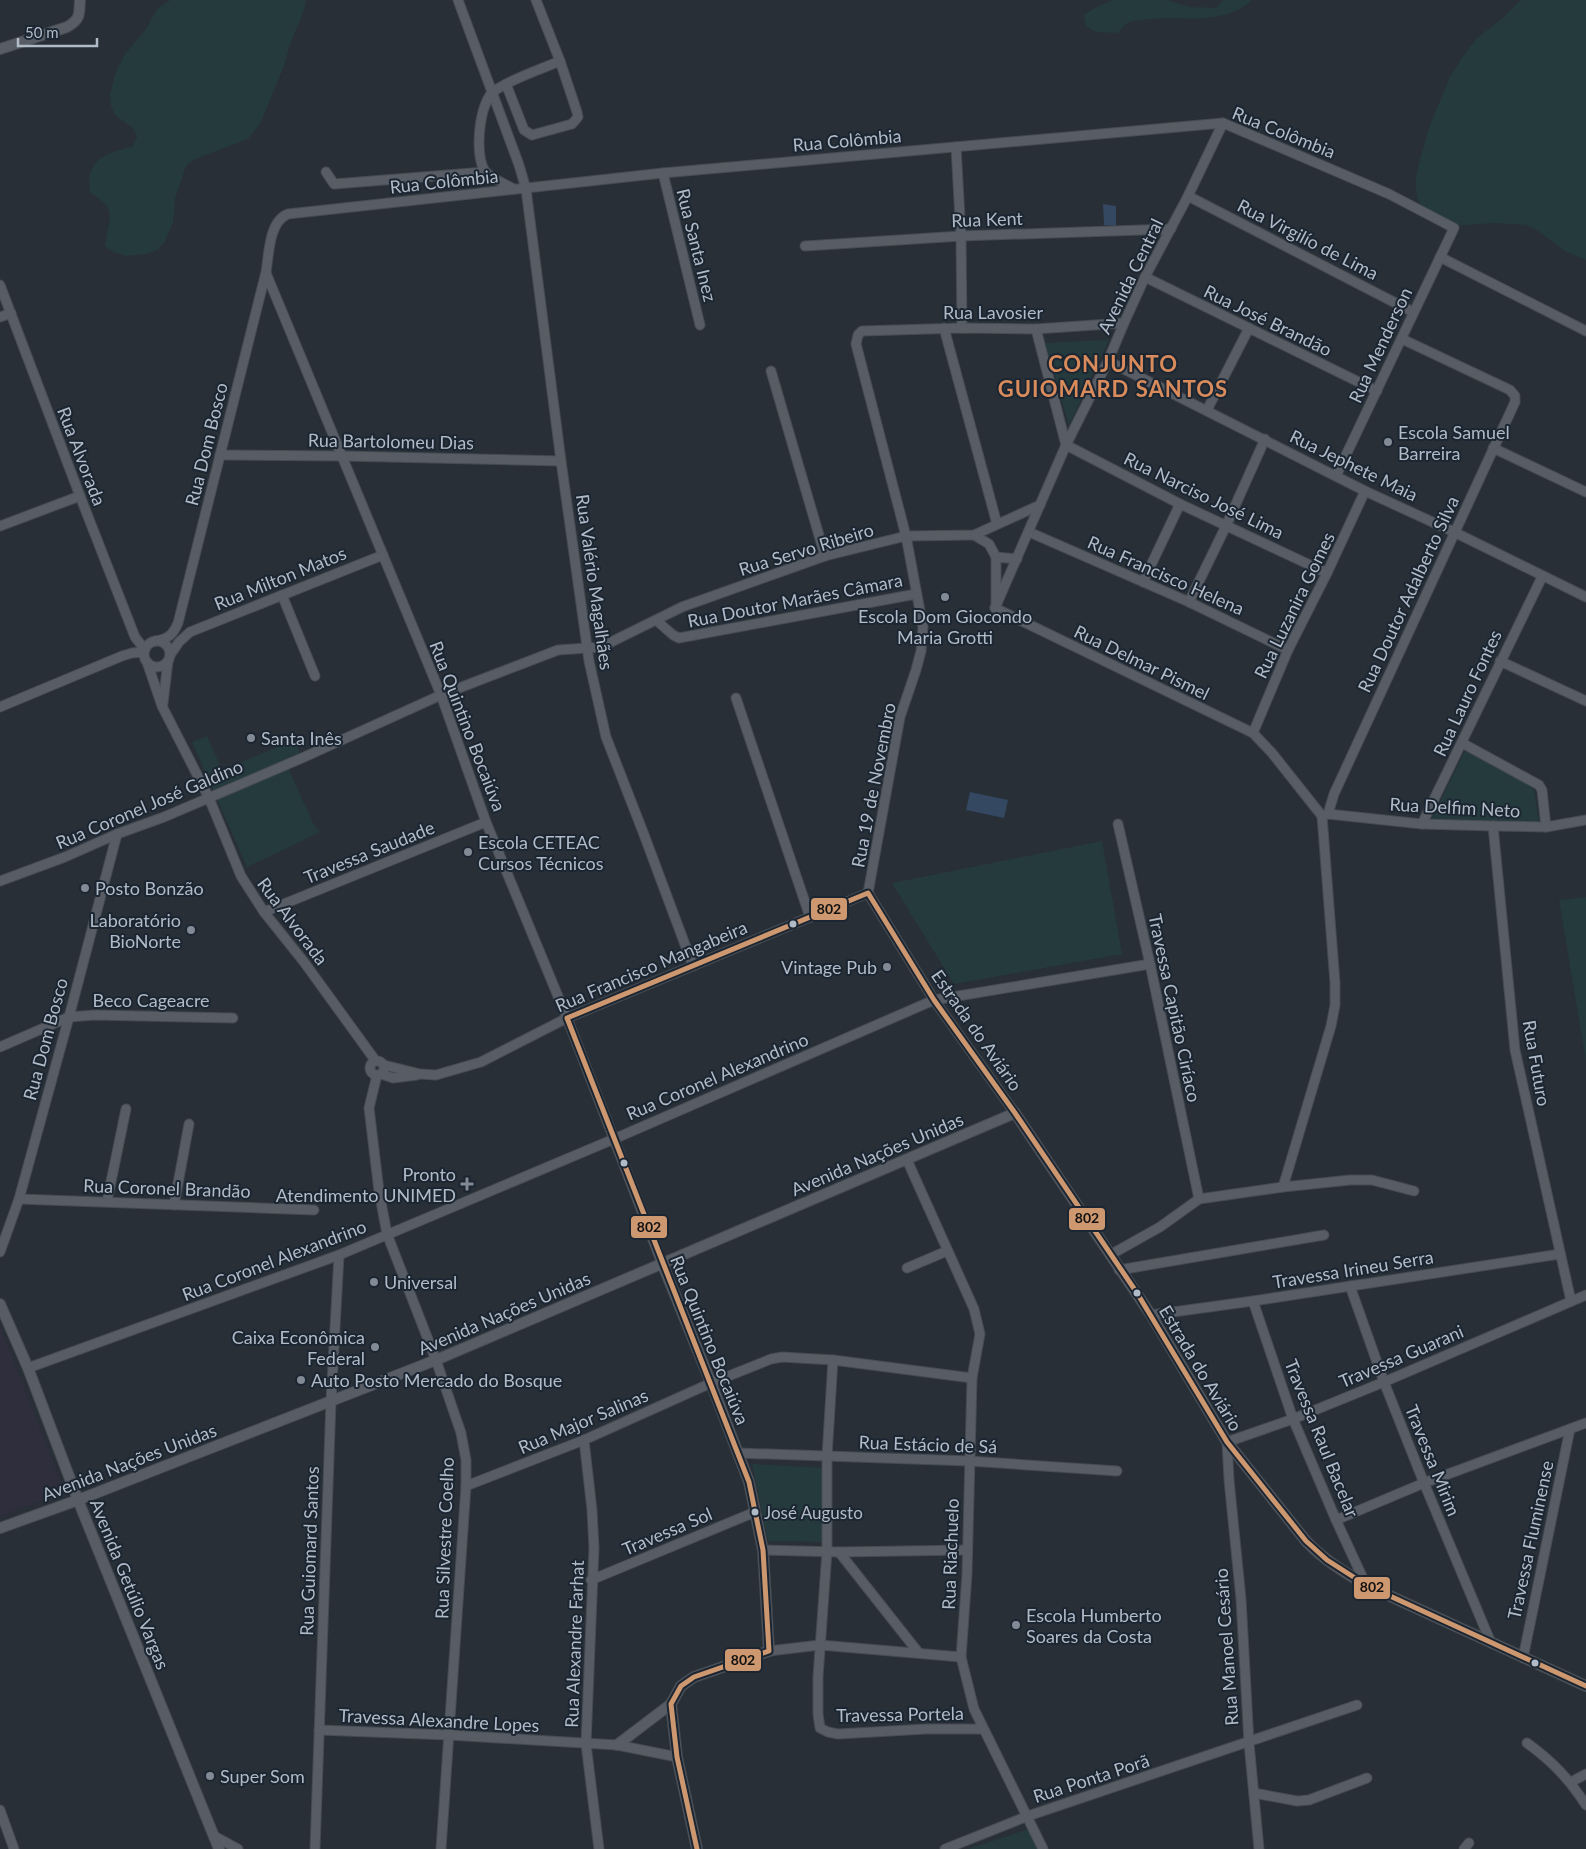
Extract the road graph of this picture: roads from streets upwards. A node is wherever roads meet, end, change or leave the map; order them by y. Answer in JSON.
{"nodes":[{"id":1,"x":80,"y":0,"type":"edge"},
{"id":2,"x":458,"y":0,"type":"edge"},
{"id":3,"x":536,"y":0,"type":"edge"},
{"id":4,"x":0,"y":50,"type":"edge"},
{"id":5,"x":560,"y":61,"type":"junction"},
{"id":6,"x":506,"y":84,"type":"junction"},
{"id":7,"x":492,"y":92,"type":"junction"},
{"id":8,"x":1223,"y":123,"type":"junction"},
{"id":9,"x":956,"y":147,"type":"junction"},
{"id":10,"x":326,"y":172,"type":"dead end"},
{"id":11,"x":485,"y":172,"type":"junction"},
{"id":12,"x":663,"y":173,"type":"junction"},
{"id":13,"x":514,"y":189,"type":"junction"},
{"id":14,"x":526,"y":189,"type":"junction"},
{"id":15,"x":1188,"y":196,"type":"junction"},
{"id":16,"x":1454,"y":228,"type":"joint"},
{"id":17,"x":1171,"y":229,"type":"junction"},
{"id":18,"x":961,"y":236,"type":"junction"},
{"id":19,"x":805,"y":246,"type":"dead end"},
{"id":20,"x":1440,"y":257,"type":"junction"},
{"id":21,"x":266,"y":272,"type":"junction"},
{"id":22,"x":1145,"y":277,"type":"junction"},
{"id":23,"x":0,"y":285,"type":"edge"},
{"id":24,"x":1413,"y":312,"type":"junction"},
{"id":25,"x":11,"y":313,"type":"junction"},
{"id":26,"x":0,"y":317,"type":"edge"},
{"id":27,"x":1124,"y":323,"type":"junction"},
{"id":28,"x":700,"y":325,"type":"dead end"},
{"id":29,"x":944,"y":328,"type":"junction"},
{"id":30,"x":962,"y":328,"type":"junction"},
{"id":31,"x":1248,"y":328,"type":"junction"},
{"id":32,"x":1036,"y":330,"type":"junction"},
{"id":33,"x":1586,"y":331,"type":"edge"},
{"id":34,"x":862,"y":332,"type":"joint"},
{"id":35,"x":1402,"y":339,"type":"junction"},
{"id":36,"x":1108,"y":361,"type":"junction"},
{"id":37,"x":771,"y":371,"type":"dead end"},
{"id":38,"x":1377,"y":391,"type":"junction"},
{"id":39,"x":1207,"y":410,"type":"junction"},
{"id":40,"x":1265,"y":439,"type":"junction"},
{"id":41,"x":1066,"y":445,"type":"junction"},
{"id":42,"x":1493,"y":448,"type":"junction"},
{"id":43,"x":220,"y":456,"type":"junction"},
{"id":44,"x":343,"y":456,"type":"junction"},
{"id":45,"x":561,"y":461,"type":"junction"},
{"id":46,"x":1336,"y":476,"type":"junction"},
{"id":47,"x":1365,"y":491,"type":"junction"},
{"id":48,"x":1586,"y":492,"type":"edge"},
{"id":49,"x":80,"y":496,"type":"junction"},
{"id":50,"x":1180,"y":504,"type":"junction"},
{"id":51,"x":1040,"y":506,"type":"junction"},
{"id":52,"x":997,"y":524,"type":"junction"},
{"id":53,"x":0,"y":526,"type":"edge"},
{"id":54,"x":1226,"y":526,"type":"junction"},
{"id":55,"x":1029,"y":532,"type":"junction"},
{"id":56,"x":1454,"y":532,"type":"junction"},
{"id":57,"x":974,"y":535,"type":"junction"},
{"id":58,"x":906,"y":536,"type":"junction"},
{"id":59,"x":383,"y":555,"type":"junction"},
{"id":60,"x":825,"y":556,"type":"junction"},
{"id":61,"x":996,"y":557,"type":"junction"},
{"id":62,"x":1017,"y":560,"type":"junction"},
{"id":63,"x":1327,"y":573,"type":"junction"},
{"id":64,"x":1542,"y":577,"type":"junction"},
{"id":65,"x":1143,"y":582,"type":"junction"},
{"id":66,"x":916,"y":594,"type":"junction"},
{"id":67,"x":282,"y":595,"type":"junction"},
{"id":68,"x":1586,"y":598,"type":"edge"},
{"id":69,"x":1189,"y":602,"type":"junction"},
{"id":70,"x":996,"y":608,"type":"junction"},
{"id":71,"x":656,"y":620,"type":"junction"},
{"id":72,"x":183,"y":628,"type":"junction"},
{"id":73,"x":588,"y":648,"type":"junction"},
{"id":74,"x":148,"y":650,"type":"junction"},
{"id":75,"x":1288,"y":650,"type":"junction"},
{"id":76,"x":169,"y":658,"type":"junction"},
{"id":77,"x":1500,"y":661,"type":"junction"},
{"id":78,"x":315,"y":676,"type":"dead end"},
{"id":79,"x":441,"y":695,"type":"junction"},
{"id":80,"x":736,"y":698,"type":"dead end"},
{"id":81,"x":1586,"y":701,"type":"edge"},
{"id":82,"x":162,"y":706,"type":"junction"},
{"id":83,"x":0,"y":707,"type":"edge"},
{"id":84,"x":1252,"y":733,"type":"junction"},
{"id":85,"x":1462,"y":743,"type":"junction"},
{"id":86,"x":209,"y":798,"type":"junction"},
{"id":87,"x":1325,"y":815,"type":"junction"},
{"id":88,"x":1586,"y":820,"type":"edge"},
{"id":89,"x":486,"y":822,"type":"junction"},
{"id":90,"x":1118,"y":824,"type":"dead end"},
{"id":91,"x":1422,"y":824,"type":"junction"},
{"id":92,"x":1493,"y":826,"type":"junction"},
{"id":93,"x":1546,"y":827,"type":"junction"},
{"id":94,"x":117,"y":834,"type":"junction"},
{"id":95,"x":0,"y":881,"type":"edge"},
{"id":96,"x":868,"y":893,"type":"junction"},
{"id":97,"x":264,"y":912,"type":"junction"},
{"id":98,"x":810,"y":917,"type":"junction"},
{"id":99,"x":1150,"y":964,"type":"junction"},
{"id":100,"x":693,"y":966,"type":"junction"},
{"id":101,"x":934,"y":1000,"type":"junction"},
{"id":102,"x":69,"y":1017,"type":"junction"},
{"id":103,"x":233,"y":1018,"type":"dead end"},
{"id":104,"x":567,"y":1018,"type":"junction"},
{"id":105,"x":0,"y":1047,"type":"edge"},
{"id":106,"x":375,"y":1065,"type":"junction"},
{"id":107,"x":420,"y":1074,"type":"junction"},
{"id":108,"x":379,"y":1075,"type":"junction"},
{"id":109,"x":372,"y":1093,"type":"junction"},
{"id":110,"x":126,"y":1108,"type":"dead end"},
{"id":111,"x":1015,"y":1113,"type":"junction"},
{"id":112,"x":189,"y":1124,"type":"dead end"},
{"id":113,"x":614,"y":1139,"type":"junction"},
{"id":114,"x":907,"y":1160,"type":"junction"},
{"id":115,"x":1283,"y":1187,"type":"junction"},
{"id":116,"x":1414,"y":1191,"type":"dead end"},
{"id":117,"x":19,"y":1198,"type":"junction"},
{"id":118,"x":1199,"y":1199,"type":"junction"},
{"id":119,"x":106,"y":1201,"type":"junction"},
{"id":120,"x":174,"y":1205,"type":"junction"},
{"id":121,"x":314,"y":1210,"type":"dead end"},
{"id":122,"x":387,"y":1234,"type":"junction"},
{"id":123,"x":1324,"y":1235,"type":"dead end"},
{"id":124,"x":947,"y":1251,"type":"junction"},
{"id":125,"x":0,"y":1252,"type":"edge"},
{"id":126,"x":1560,"y":1254,"type":"junction"},
{"id":127,"x":338,"y":1255,"type":"junction"},
{"id":128,"x":1110,"y":1255,"type":"junction"},
{"id":129,"x":662,"y":1263,"type":"junction"},
{"id":130,"x":907,"y":1268,"type":"dead end"},
{"id":131,"x":1119,"y":1270,"type":"junction"},
{"id":132,"x":1350,"y":1286,"type":"junction"},
{"id":133,"x":1586,"y":1295,"type":"edge"},
{"id":134,"x":1571,"y":1301,"type":"junction"},
{"id":135,"x":1253,"y":1302,"type":"junction"},
{"id":136,"x":0,"y":1304,"type":"edge"},
{"id":137,"x":1151,"y":1315,"type":"junction"},
{"id":138,"x":436,"y":1360,"type":"junction"},
{"id":139,"x":833,"y":1360,"type":"junction"},
{"id":140,"x":28,"y":1368,"type":"junction"},
{"id":141,"x":972,"y":1378,"type":"junction"},
{"id":142,"x":1384,"y":1382,"type":"junction"},
{"id":143,"x":711,"y":1383,"type":"junction"},
{"id":144,"x":331,"y":1401,"type":"junction"},
{"id":145,"x":1293,"y":1419,"type":"junction"},
{"id":146,"x":1586,"y":1423,"type":"edge"},
{"id":147,"x":1570,"y":1429,"type":"junction"},
{"id":148,"x":584,"y":1440,"type":"junction"},
{"id":149,"x":1227,"y":1442,"type":"junction"},
{"id":150,"x":738,"y":1453,"type":"junction"},
{"id":151,"x":827,"y":1456,"type":"junction"},
{"id":152,"x":969,"y":1461,"type":"junction"},
{"id":153,"x":1117,"y":1471,"type":"dead end"},
{"id":154,"x":1424,"y":1483,"type":"junction"},
{"id":155,"x":466,"y":1486,"type":"junction"},
{"id":156,"x":78,"y":1500,"type":"junction"},
{"id":157,"x":755,"y":1512,"type":"junction"},
{"id":158,"x":1336,"y":1520,"type":"junction"},
{"id":159,"x":0,"y":1528,"type":"edge"},
{"id":160,"x":763,"y":1550,"type":"junction"},
{"id":161,"x":967,"y":1550,"type":"junction"},
{"id":162,"x":828,"y":1551,"type":"junction"},
{"id":163,"x":839,"y":1552,"type":"junction"},
{"id":164,"x":591,"y":1580,"type":"junction"},
{"id":165,"x":1366,"y":1584,"type":"junction"},
{"id":166,"x":1491,"y":1643,"type":"junction"},
{"id":167,"x":820,"y":1645,"type":"junction"},
{"id":168,"x":769,"y":1651,"type":"junction"},
{"id":169,"x":918,"y":1652,"type":"junction"},
{"id":170,"x":961,"y":1657,"type":"junction"},
{"id":171,"x":1523,"y":1658,"type":"junction"},
{"id":172,"x":1586,"y":1686,"type":"edge"},
{"id":173,"x":671,"y":1704,"type":"junction"},
{"id":174,"x":1357,"y":1705,"type":"dead end"},
{"id":175,"x":983,"y":1729,"type":"junction"},
{"id":176,"x":319,"y":1730,"type":"junction"},
{"id":177,"x":449,"y":1735,"type":"junction"},
{"id":178,"x":1249,"y":1743,"type":"junction"},
{"id":179,"x":1527,"y":1743,"type":"dead end"},
{"id":180,"x":586,"y":1744,"type":"junction"},
{"id":181,"x":617,"y":1745,"type":"junction"},
{"id":182,"x":677,"y":1757,"type":"junction"},
{"id":183,"x":1586,"y":1774,"type":"edge"},
{"id":184,"x":1367,"y":1778,"type":"dead end"},
{"id":185,"x":1571,"y":1782,"type":"junction"},
{"id":186,"x":1254,"y":1793,"type":"junction"},
{"id":187,"x":1586,"y":1805,"type":"edge"},
{"id":188,"x":0,"y":1810,"type":"edge"},
{"id":189,"x":1028,"y":1816,"type":"junction"},
{"id":190,"x":214,"y":1836,"type":"junction"},
{"id":191,"x":14,"y":1849,"type":"edge"},
{"id":192,"x":219,"y":1849,"type":"edge"},
{"id":193,"x":238,"y":1849,"type":"edge"},
{"id":194,"x":314,"y":1849,"type":"edge"},
{"id":195,"x":442,"y":1849,"type":"edge"},
{"id":196,"x":599,"y":1849,"type":"edge"},
{"id":197,"x":697,"y":1849,"type":"edge"},
{"id":198,"x":945,"y":1849,"type":"edge"},
{"id":199,"x":1043,"y":1849,"type":"edge"},
{"id":200,"x":1259,"y":1849,"type":"edge"}],
"edges":[{"from":1,"to":4,"type":"street"},
{"from":2,"to":7,"type":"street","name":"Rua Valério Magalhães"},
{"from":3,"to":5,"type":"street"},
{"from":5,"to":6,"type":"street"},
{"from":5,"to":6,"type":"street"},
{"from":6,"to":7,"type":"street"},
{"from":7,"to":11,"type":"street"},
{"from":7,"to":14,"type":"street","name":"Rua Valério Magalhães"},
{"from":8,"to":9,"type":"street","name":"Rua Colômbia"},
{"from":8,"to":15,"type":"street","name":"Avenida Central"},
{"from":8,"to":16,"type":"street","name":"Rua Colômbia"},
{"from":9,"to":12,"type":"street","name":"Rua Colômbia"},
{"from":9,"to":18,"type":"street"},
{"from":10,"to":11,"type":"street"},
{"from":11,"to":13,"type":"street"},
{"from":12,"to":14,"type":"street","name":"Rua Colômbia"},
{"from":12,"to":28,"type":"street","name":"Rua Santa Inez"},
{"from":13,"to":14,"type":"street","name":"Rua Colômbia"},
{"from":13,"to":21,"type":"street","name":"Rua Colômbia"},
{"from":14,"to":45,"type":"street","name":"Rua Valério Magalhães"},
{"from":15,"to":17,"type":"street","name":"Avenida Central"},
{"from":15,"to":24,"type":"street","name":"Rua Virgilío de Lima"},
{"from":16,"to":20,"type":"street","name":"Rua Menderson"},
{"from":17,"to":18,"type":"street","name":"Rua Kent"},
{"from":17,"to":22,"type":"street","name":"Avenida Central"},
{"from":18,"to":19,"type":"street","name":"Rua Kent"},
{"from":18,"to":30,"type":"street"},
{"from":20,"to":24,"type":"street","name":"Rua Menderson"},
{"from":20,"to":33,"type":"street"},
{"from":21,"to":43,"type":"street","name":"Rua Dom Bosco"},
{"from":21,"to":44,"type":"street","name":"Rua Quintino Bocaiúva"},
{"from":22,"to":27,"type":"street","name":"Avenida Central"},
{"from":22,"to":31,"type":"street","name":"Rua José Brandão"},
{"from":23,"to":25,"type":"street","name":"Rua Alvorada"},
{"from":24,"to":35,"type":"street","name":"Rua Menderson"},
{"from":25,"to":26,"type":"street"},
{"from":25,"to":49,"type":"street","name":"Rua Alvorada"},
{"from":27,"to":32,"type":"street","name":"Rua Lavosier"},
{"from":27,"to":36,"type":"street","name":"Avenida Central"},
{"from":29,"to":30,"type":"street","name":"Rua Lavosier"},
{"from":29,"to":34,"type":"street","name":"Rua Lavosier"},
{"from":29,"to":52,"type":"street"},
{"from":30,"to":32,"type":"street","name":"Rua Lavosier"},
{"from":31,"to":38,"type":"street","name":"Rua José Brandão"},
{"from":31,"to":39,"type":"street"},
{"from":32,"to":41,"type":"street"},
{"from":34,"to":58,"type":"street","name":"Rua 19 de Novembro"},
{"from":35,"to":38,"type":"street","name":"Rua Menderson"},
{"from":35,"to":42,"type":"street","name":"Rua Doutor Adalberto Silva"},
{"from":36,"to":39,"type":"street","name":"Rua Jephete Maia"},
{"from":36,"to":41,"type":"street","name":"Avenida Central"},
{"from":37,"to":60,"type":"street"},
{"from":38,"to":46,"type":"street","name":"Rua Menderson"},
{"from":39,"to":40,"type":"street","name":"Rua Jephete Maia"},
{"from":40,"to":46,"type":"street","name":"Rua Jephete Maia"},
{"from":40,"to":54,"type":"street"},
{"from":41,"to":50,"type":"street","name":"Rua Narciso José Lima"},
{"from":41,"to":51,"type":"street","name":"Avenida Central"},
{"from":42,"to":48,"type":"street"},
{"from":42,"to":56,"type":"street","name":"Rua Doutor Adalberto Silva"},
{"from":43,"to":44,"type":"street","name":"Rua Bartolomeu Dias"},
{"from":43,"to":72,"type":"street","name":"Rua Dom Bosco"},
{"from":44,"to":45,"type":"street","name":"Rua Bartolomeu Dias"},
{"from":44,"to":59,"type":"street","name":"Rua Quintino Bocaiúva"},
{"from":45,"to":73,"type":"street","name":"Rua Valério Magalhães"},
{"from":46,"to":47,"type":"street","name":"Rua Jephete Maia"},
{"from":47,"to":56,"type":"street","name":"Rua Jephete Maia"},
{"from":47,"to":63,"type":"street","name":"Rua Luzanira Gomes"},
{"from":49,"to":53,"type":"street"},
{"from":49,"to":74,"type":"street","name":"Rua Alvorada"},
{"from":50,"to":54,"type":"street","name":"Rua Narciso José Lima"},
{"from":50,"to":65,"type":"street"},
{"from":51,"to":52,"type":"street","name":"Rua Servo Ribeiro"},
{"from":51,"to":55,"type":"street","name":"Avenida Central"},
{"from":52,"to":57,"type":"street","name":"Rua Servo Ribeiro"},
{"from":54,"to":63,"type":"street","name":"Rua Narciso José Lima"},
{"from":54,"to":69,"type":"street"},
{"from":55,"to":62,"type":"street","name":"Avenida Central"},
{"from":55,"to":65,"type":"street","name":"Rua Francisco Helena"},
{"from":56,"to":64,"type":"street","name":"Rua Jephete Maia"},
{"from":56,"to":87,"type":"street","name":"Rua Doutor Adalberto Silva"},
{"from":57,"to":58,"type":"street","name":"Rua Servo Ribeiro"},
{"from":57,"to":61,"type":"street"},
{"from":58,"to":60,"type":"street","name":"Rua Servo Ribeiro"},
{"from":58,"to":66,"type":"street","name":"Rua 19 de Novembro"},
{"from":59,"to":67,"type":"street","name":"Rua Milton Matos"},
{"from":59,"to":79,"type":"street","name":"Rua Quintino Bocaiúva"},
{"from":60,"to":71,"type":"street","name":"Rua Servo Ribeiro"},
{"from":61,"to":62,"type":"street"},
{"from":61,"to":70,"type":"street"},
{"from":62,"to":70,"type":"street","name":"Avenida Central"},
{"from":63,"to":75,"type":"street","name":"Rua Luzanira Gomes"},
{"from":64,"to":68,"type":"street","name":"Rua Jephete Maia"},
{"from":64,"to":77,"type":"street","name":"Rua Lauro Fontes"},
{"from":65,"to":69,"type":"street","name":"Rua Francisco Helena"},
{"from":66,"to":71,"type":"street","name":"Rua Doutor Marães Câmara"},
{"from":66,"to":96,"type":"street","name":"Rua 19 de Novembro"},
{"from":67,"to":72,"type":"street","name":"Rua Milton Matos"},
{"from":67,"to":78,"type":"street"},
{"from":69,"to":75,"type":"street","name":"Rua Francisco Helena"},
{"from":70,"to":84,"type":"street","name":"Rua Delmar Pismel"},
{"from":71,"to":73,"type":"street","name":"Rua Servo Ribeiro"},
{"from":72,"to":74,"type":"street"},
{"from":72,"to":76,"type":"street","name":"Rua Milton Matos"},
{"from":73,"to":79,"type":"street","name":"Rua Coronel José Galdino"},
{"from":73,"to":100,"type":"street","name":"Rua Valério Magalhães"},
{"from":74,"to":76,"type":"street","name":"Rua Alvorada"},
{"from":74,"to":76,"type":"street","name":"Rua Alvorada"},
{"from":74,"to":82,"type":"street","name":"Rua Alvorada"},
{"from":74,"to":83,"type":"street"},
{"from":75,"to":84,"type":"street","name":"Rua Luzanira Gomes"},
{"from":76,"to":82,"type":"street"},
{"from":77,"to":81,"type":"street"},
{"from":77,"to":85,"type":"street","name":"Rua Lauro Fontes"},
{"from":79,"to":86,"type":"street","name":"Rua Coronel José Galdino"},
{"from":79,"to":89,"type":"street","name":"Rua Quintino Bocaiúva"},
{"from":80,"to":98,"type":"street"},
{"from":82,"to":86,"type":"street","name":"Rua Alvorada"},
{"from":84,"to":87,"type":"street","name":"Rua Delmar Pismel"},
{"from":85,"to":91,"type":"street","name":"Rua Lauro Fontes"},
{"from":85,"to":93,"type":"street"},
{"from":86,"to":94,"type":"street","name":"Rua Coronel José Galdino"},
{"from":86,"to":97,"type":"street","name":"Rua Alvorada"},
{"from":87,"to":91,"type":"street","name":"Rua Delfim Neto"},
{"from":87,"to":115,"type":"street"},
{"from":88,"to":93,"type":"street","name":"Rua Delfim Neto"},
{"from":89,"to":97,"type":"street","name":"Travessa Saudade"},
{"from":89,"to":104,"type":"street","name":"Rua Quintino Bocaiúva"},
{"from":90,"to":99,"type":"street","name":"Travessa Capitão Ciríaco"},
{"from":91,"to":92,"type":"street","name":"Rua Delfim Neto"},
{"from":92,"to":93,"type":"street","name":"Rua Delfim Neto"},
{"from":92,"to":126,"type":"street","name":"Rua Futuro"},
{"from":94,"to":95,"type":"street","name":"Rua Coronel José Galdino"},
{"from":94,"to":102,"type":"street","name":"Rua Dom Bosco"},
{"from":96,"to":98,"type":"street","name":"Rua Francisco Mangabeira"},
{"from":96,"to":101,"type":"street","name":"Estrada do Aviário"},
{"from":97,"to":106,"type":"street","name":"Rua Alvorada"},
{"from":98,"to":100,"type":"street","name":"Rua Francisco Mangabeira"},
{"from":99,"to":101,"type":"street","name":"Rua Coronel Alexandrino"},
{"from":99,"to":118,"type":"street","name":"Travessa Capitão Ciríaco"},
{"from":100,"to":104,"type":"street","name":"Rua Francisco Mangabeira"},
{"from":101,"to":111,"type":"street","name":"Estrada do Aviário"},
{"from":101,"to":113,"type":"street","name":"Rua Coronel Alexandrino"},
{"from":102,"to":103,"type":"street","name":"Beco Cageacre"},
{"from":102,"to":105,"type":"street"},
{"from":102,"to":117,"type":"street","name":"Rua Dom Bosco"},
{"from":104,"to":107,"type":"street","name":"Rua Francisco Mangabeira"},
{"from":104,"to":113,"type":"street","name":"Rua Quintino Bocaiúva"},
{"from":106,"to":107,"type":"street","name":"Rua Francisco Mangabeira"},
{"from":106,"to":108,"type":"street","name":"Rua Silvestre Coelho"},
{"from":106,"to":109,"type":"street","name":"Rua Silvestre Coelho"},
{"from":107,"to":108,"type":"street","name":"Rua Francisco Mangabeira"},
{"from":108,"to":109,"type":"street","name":"Rua Silvestre Coelho"},
{"from":109,"to":122,"type":"street","name":"Rua Silvestre Coelho"},
{"from":110,"to":119,"type":"street"},
{"from":111,"to":114,"type":"street","name":"Avenida Nações Unidas"},
{"from":111,"to":128,"type":"street","name":"Estrada do Aviário"},
{"from":112,"to":120,"type":"street"},
{"from":113,"to":122,"type":"street","name":"Rua Coronel Alexandrino"},
{"from":113,"to":129,"type":"street","name":"Rua Quintino Bocaiúva"},
{"from":114,"to":124,"type":"street","name":"Rua Riachuelo"},
{"from":114,"to":129,"type":"street","name":"Avenida Nações Unidas"},
{"from":115,"to":116,"type":"street"},
{"from":115,"to":118,"type":"street"},
{"from":117,"to":119,"type":"street","name":"Rua Coronel Brandão"},
{"from":117,"to":125,"type":"street","name":"Rua Dom Bosco"},
{"from":118,"to":128,"type":"street"},
{"from":119,"to":120,"type":"street","name":"Rua Coronel Brandão"},
{"from":120,"to":121,"type":"street","name":"Rua Coronel Brandão"},
{"from":122,"to":127,"type":"street","name":"Rua Coronel Alexandrino"},
{"from":122,"to":138,"type":"street","name":"Rua Silvestre Coelho"},
{"from":123,"to":131,"type":"street"},
{"from":124,"to":130,"type":"street"},
{"from":124,"to":141,"type":"street","name":"Rua Riachuelo"},
{"from":126,"to":132,"type":"street","name":"Travessa Irineu Serra"},
{"from":126,"to":134,"type":"street","name":"Rua Futuro"},
{"from":127,"to":140,"type":"street","name":"Rua Coronel Alexandrino"},
{"from":127,"to":144,"type":"street","name":"Rua Guiomard Santos"},
{"from":128,"to":131,"type":"street","name":"Estrada do Aviário"},
{"from":129,"to":138,"type":"street","name":"Avenida Nações Unidas"},
{"from":129,"to":143,"type":"street","name":"Rua Quintino Bocaiúva"},
{"from":131,"to":137,"type":"street","name":"Estrada do Aviário"},
{"from":132,"to":135,"type":"street","name":"Travessa Irineu Serra"},
{"from":132,"to":142,"type":"street","name":"Travessa Mirim"},
{"from":133,"to":134,"type":"street","name":"Travessa Guarani"},
{"from":134,"to":142,"type":"street","name":"Travessa Guarani"},
{"from":135,"to":137,"type":"street","name":"Travessa Irineu Serra"},
{"from":135,"to":145,"type":"street","name":"Travessa Raul Bacelar"},
{"from":136,"to":140,"type":"street","name":"Avenida Getúlio Vargas"},
{"from":137,"to":149,"type":"street","name":"Estrada do Aviário"},
{"from":138,"to":144,"type":"street","name":"Avenida Nações Unidas"},
{"from":138,"to":155,"type":"street","name":"Rua Silvestre Coelho"},
{"from":139,"to":141,"type":"street","name":"Rua Major Salinas"},
{"from":139,"to":143,"type":"street","name":"Rua Major Salinas"},
{"from":139,"to":151,"type":"street"},
{"from":140,"to":156,"type":"street","name":"Avenida Getúlio Vargas"},
{"from":141,"to":152,"type":"street","name":"Rua Riachuelo"},
{"from":142,"to":145,"type":"street","name":"Travessa Guarani"},
{"from":142,"to":154,"type":"street","name":"Travessa Mirim"},
{"from":143,"to":148,"type":"street","name":"Rua Major Salinas"},
{"from":143,"to":150,"type":"street","name":"Rua Quintino Bocaiúva"},
{"from":144,"to":156,"type":"street","name":"Avenida Nações Unidas"},
{"from":144,"to":176,"type":"street","name":"Rua Guiomard Santos"},
{"from":145,"to":149,"type":"street","name":"Travessa Guarani"},
{"from":145,"to":158,"type":"street","name":"Travessa Raul Bacelar"},
{"from":146,"to":147,"type":"street"},
{"from":147,"to":154,"type":"street"},
{"from":147,"to":171,"type":"street","name":"Travessa Fluminense"},
{"from":148,"to":155,"type":"street","name":"Rua Major Salinas"},
{"from":148,"to":164,"type":"street","name":"Rua Alexandre Farhat"},
{"from":149,"to":165,"type":"street","name":"Estrada do Aviário"},
{"from":149,"to":178,"type":"street","name":"Rua Manoel Cesário"},
{"from":150,"to":151,"type":"street","name":"Rua Estácio de Sá"},
{"from":150,"to":157,"type":"street","name":"Rua Quintino Bocaiúva"},
{"from":151,"to":152,"type":"street","name":"Rua Estácio de Sá"},
{"from":151,"to":162,"type":"street"},
{"from":152,"to":153,"type":"street","name":"Rua Estácio de Sá"},
{"from":152,"to":161,"type":"street","name":"Rua Riachuelo"},
{"from":154,"to":158,"type":"street"},
{"from":154,"to":166,"type":"street","name":"Travessa Mirim"},
{"from":155,"to":177,"type":"street","name":"Rua Silvestre Coelho"},
{"from":156,"to":159,"type":"street","name":"Avenida Nações Unidas"},
{"from":156,"to":190,"type":"street","name":"Avenida Getúlio Vargas"},
{"from":157,"to":160,"type":"street","name":"Rua Quintino Bocaiúva"},
{"from":157,"to":164,"type":"street","name":"Travessa Sol"},
{"from":158,"to":165,"type":"street","name":"Travessa Raul Bacelar"},
{"from":160,"to":162,"type":"street"},
{"from":160,"to":168,"type":"street","name":"Rua Quintino Bocaiúva"},
{"from":161,"to":163,"type":"street"},
{"from":161,"to":170,"type":"street","name":"Rua Riachuelo"},
{"from":162,"to":163,"type":"street"},
{"from":162,"to":167,"type":"street"},
{"from":163,"to":169,"type":"street"},
{"from":164,"to":180,"type":"street","name":"Rua Alexandre Farhat"},
{"from":165,"to":166,"type":"street","name":"Estrada do Aviário"},
{"from":166,"to":171,"type":"street","name":"Estrada do Aviário"},
{"from":167,"to":168,"type":"street"},
{"from":167,"to":169,"type":"street"},
{"from":167,"to":175,"type":"street","name":"Travessa Portela"},
{"from":168,"to":173,"type":"street"},
{"from":169,"to":170,"type":"street"},
{"from":170,"to":175,"type":"street","name":"Rua Riachuelo"},
{"from":171,"to":172,"type":"street","name":"Estrada do Aviário"},
{"from":173,"to":181,"type":"street"},
{"from":173,"to":182,"type":"street"},
{"from":174,"to":178,"type":"street","name":"Rua Ponta Porã"},
{"from":175,"to":189,"type":"street","name":"Rua Riachuelo"},
{"from":176,"to":177,"type":"street","name":"Travessa Alexandre Lopes"},
{"from":176,"to":194,"type":"street","name":"Rua Guiomard Santos"},
{"from":177,"to":180,"type":"street","name":"Travessa Alexandre Lopes"},
{"from":177,"to":195,"type":"street","name":"Rua Silvestre Coelho"},
{"from":178,"to":186,"type":"street","name":"Rua Manoel Cesário"},
{"from":178,"to":189,"type":"street","name":"Rua Ponta Porã"},
{"from":179,"to":185,"type":"street"},
{"from":180,"to":181,"type":"street","name":"Travessa Alexandre Lopes"},
{"from":180,"to":196,"type":"street","name":"Rua Alexandre Farhat"},
{"from":181,"to":182,"type":"street","name":"Travessa Alexandre Lopes"},
{"from":182,"to":197,"type":"street"},
{"from":183,"to":185,"type":"street"},
{"from":184,"to":186,"type":"street"},
{"from":185,"to":187,"type":"street"},
{"from":186,"to":200,"type":"street","name":"Rua Manoel Cesário"},
{"from":188,"to":191,"type":"street"},
{"from":189,"to":198,"type":"street","name":"Rua Ponta Porã"},
{"from":189,"to":199,"type":"street","name":"Rua Riachuelo"},
{"from":190,"to":192,"type":"street","name":"Avenida Getúlio Vargas"},
{"from":190,"to":193,"type":"street"}]}
